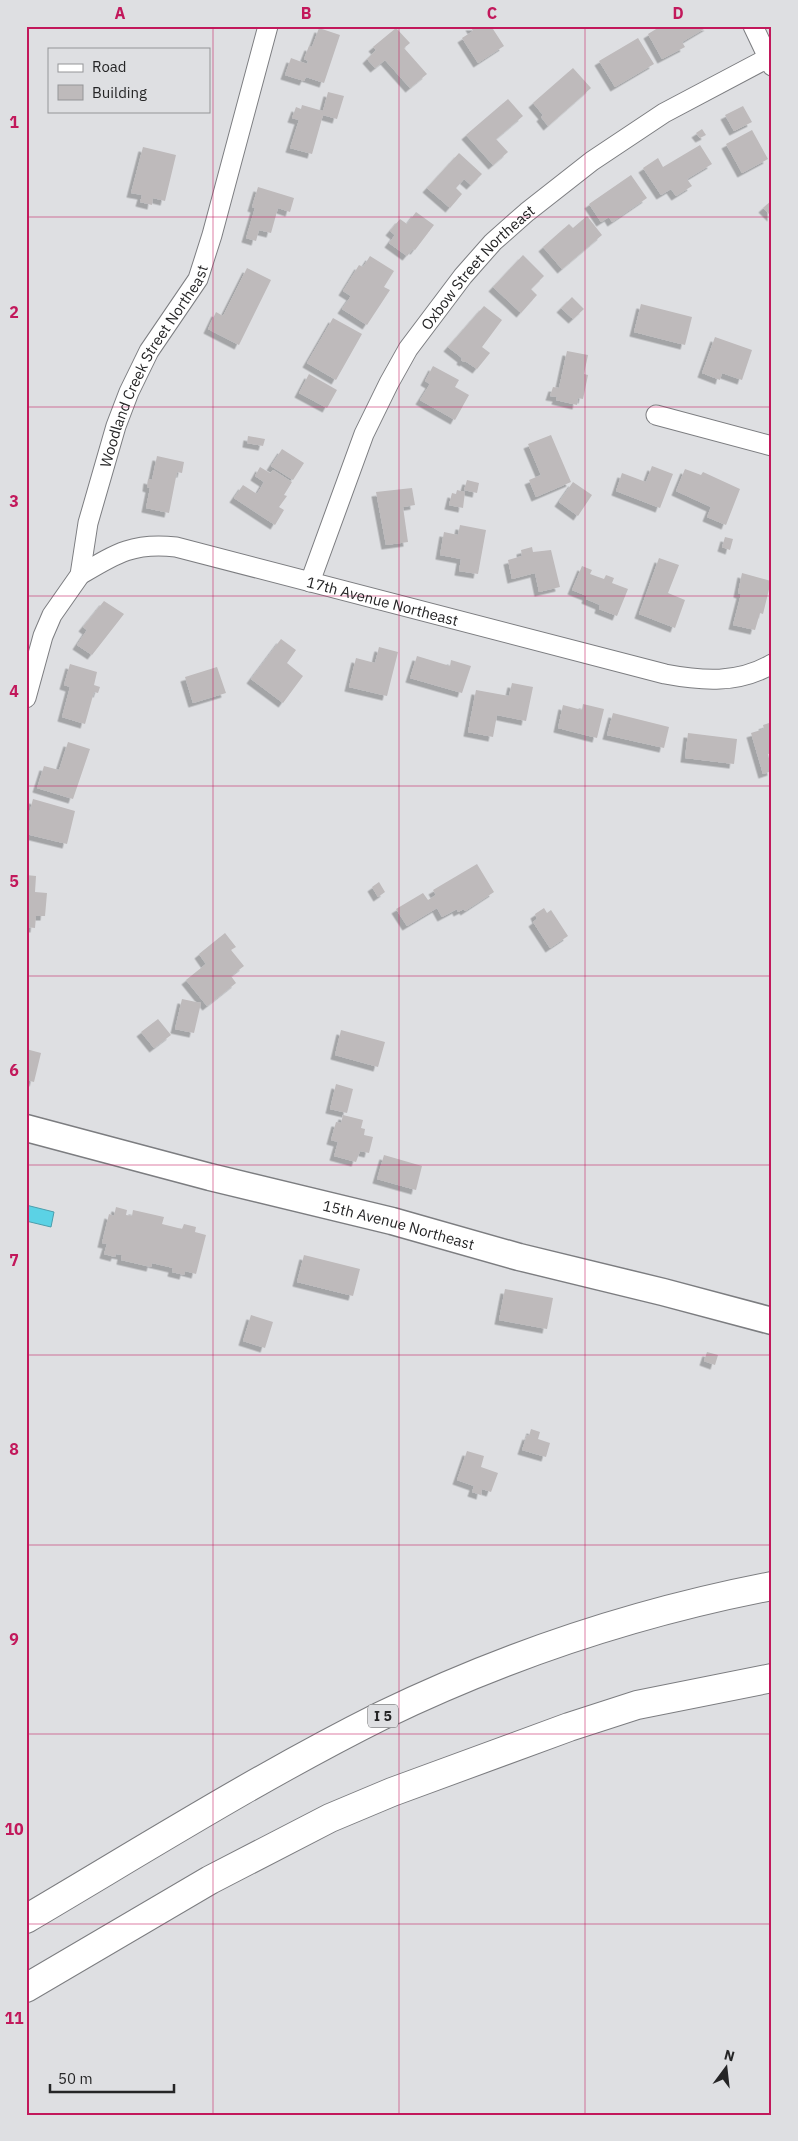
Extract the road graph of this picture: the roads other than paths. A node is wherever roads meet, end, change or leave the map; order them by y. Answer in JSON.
{"nodes":[{"id":1,"x":268,"y":26,"type":"edge"},
{"id":2,"x":753,"y":26,"type":"edge"},
{"id":3,"x":770,"y":62,"type":"edge"},
{"id":4,"x":656,"y":415,"type":"dead end"},
{"id":5,"x":772,"y":446,"type":"edge"},
{"id":6,"x":80,"y":575,"type":"junction"},
{"id":7,"x":310,"y":582,"type":"junction"},
{"id":8,"x":772,"y":664,"type":"edge"},
{"id":9,"x":26,"y":698,"type":"edge"},
{"id":10,"x":26,"y":1128,"type":"edge"},
{"id":11,"x":772,"y":1321,"type":"edge"},
{"id":12,"x":772,"y":1586,"type":"edge"},
{"id":13,"x":772,"y":1678,"type":"edge"},
{"id":14,"x":26,"y":1919,"type":"edge"},
{"id":15,"x":26,"y":1988,"type":"edge"}],
"edges":[{"from":1,"to":6,"type":"street","name":"Woodland Creek Street Northeast"},
{"from":2,"to":3,"type":"street"},
{"from":3,"to":7,"type":"street","name":"Oxbow Street Northeast"},
{"from":4,"to":5,"type":"street"},
{"from":6,"to":7,"type":"street","name":"17th Avenue Northeast"},
{"from":6,"to":9,"type":"street","name":"Woodland Creek Street Northeast"},
{"from":7,"to":8,"type":"street","name":"17th Avenue Northeast"},
{"from":10,"to":11,"type":"street","name":"15th Avenue Northeast"},
{"from":12,"to":14,"type":"highway","number":"I 5"},
{"from":13,"to":15,"type":"highway"}]}
